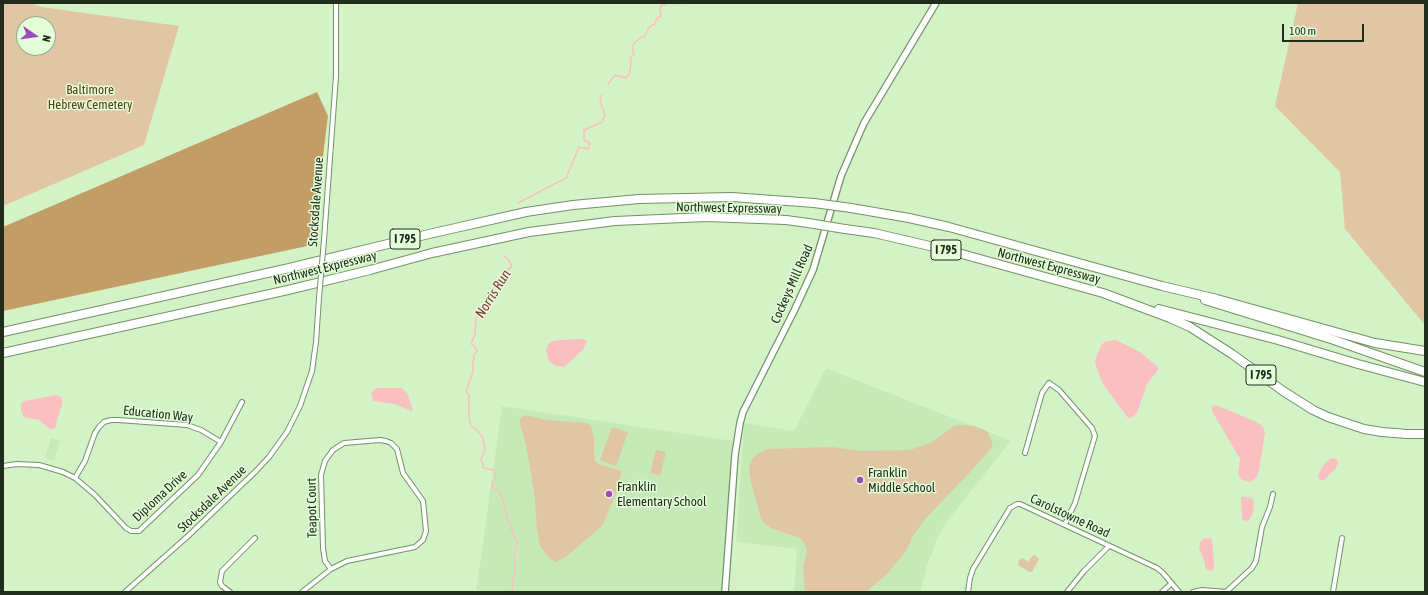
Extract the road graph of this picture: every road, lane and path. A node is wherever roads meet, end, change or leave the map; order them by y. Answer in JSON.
{"nodes":[{"id":1,"x":336,"y":3,"type":"edge"},
{"id":2,"x":936,"y":3,"type":"edge"},
{"id":3,"x":1162,"y":286,"type":"junction"},
{"id":4,"x":1102,"y":293,"type":"junction"},
{"id":5,"x":3,"y":332,"type":"edge"},
{"id":6,"x":1425,"y":351,"type":"edge"},
{"id":7,"x":3,"y":353,"type":"edge"},
{"id":8,"x":1425,"y":372,"type":"edge"},
{"id":9,"x":1425,"y":382,"type":"edge"},
{"id":10,"x":242,"y":402,"type":"dead end"},
{"id":11,"x":1425,"y":434,"type":"edge"},
{"id":12,"x":221,"y":442,"type":"junction"},
{"id":13,"x":1024,"y":454,"type":"dead end"},
{"id":14,"x":3,"y":466,"type":"edge"},
{"id":15,"x":75,"y":478,"type":"junction"},
{"id":16,"x":1273,"y":494,"type":"dead end"},
{"id":17,"x":1066,"y":524,"type":"junction"},
{"id":18,"x":255,"y":538,"type":"dead end"},
{"id":19,"x":1342,"y":538,"type":"dead end"},
{"id":20,"x":1110,"y":546,"type":"junction"},
{"id":21,"x":331,"y":569,"type":"junction"},
{"id":22,"x":1172,"y":583,"type":"junction"},
{"id":23,"x":124,"y":592,"type":"edge"},
{"id":24,"x":230,"y":592,"type":"edge"},
{"id":25,"x":302,"y":592,"type":"edge"},
{"id":26,"x":725,"y":592,"type":"edge"},
{"id":27,"x":968,"y":592,"type":"edge"},
{"id":28,"x":1067,"y":592,"type":"edge"},
{"id":29,"x":1162,"y":592,"type":"edge"},
{"id":30,"x":1179,"y":592,"type":"edge"},
{"id":31,"x":1193,"y":592,"type":"edge"},
{"id":32,"x":1226,"y":592,"type":"edge"},
{"id":33,"x":1333,"y":592,"type":"edge"}],
"edges":[{"from":1,"to":23,"type":"street","name":"Stocksdale Avenue","bridge":true},
{"from":2,"to":26,"type":"street","name":"Cockeys Mill Road"},
{"from":3,"to":5,"type":"highway","name":"Northwest Expressway","number":"I 795","bridge":true},
{"from":3,"to":6,"type":"highway","name":"Northwest Expressway","number":"I 795"},
{"from":3,"to":8,"type":"highway"},
{"from":4,"to":7,"type":"highway","name":"Northwest Expressway","number":"I 795","bridge":true},
{"from":4,"to":9,"type":"highway"},
{"from":4,"to":11,"type":"highway","name":"Northwest Expressway","number":"I 795"},
{"from":10,"to":12,"type":"street","name":"Diploma Drive"},
{"from":12,"to":15,"type":"street","name":"Education Way"},
{"from":12,"to":15,"type":"street","name":"Diploma Drive"},
{"from":13,"to":17,"type":"street"},
{"from":14,"to":15,"type":"street","name":"Diploma Drive"},
{"from":16,"to":32,"type":"street"},
{"from":17,"to":20,"type":"street","name":"Carolstowne Road"},
{"from":17,"to":27,"type":"street","name":"Carolstowne Road"},
{"from":18,"to":24,"type":"street"},
{"from":19,"to":33,"type":"street"},
{"from":20,"to":22,"type":"street","name":"Carolstowne Road"},
{"from":20,"to":28,"type":"street"},
{"from":21,"to":21,"type":"street","name":"Teapot Court"},
{"from":21,"to":25,"type":"street","name":"Teapot Court"},
{"from":22,"to":29,"type":"street"},
{"from":22,"to":30,"type":"street","name":"Carolstowne Road"},
{"from":31,"to":32,"type":"street"}]}
